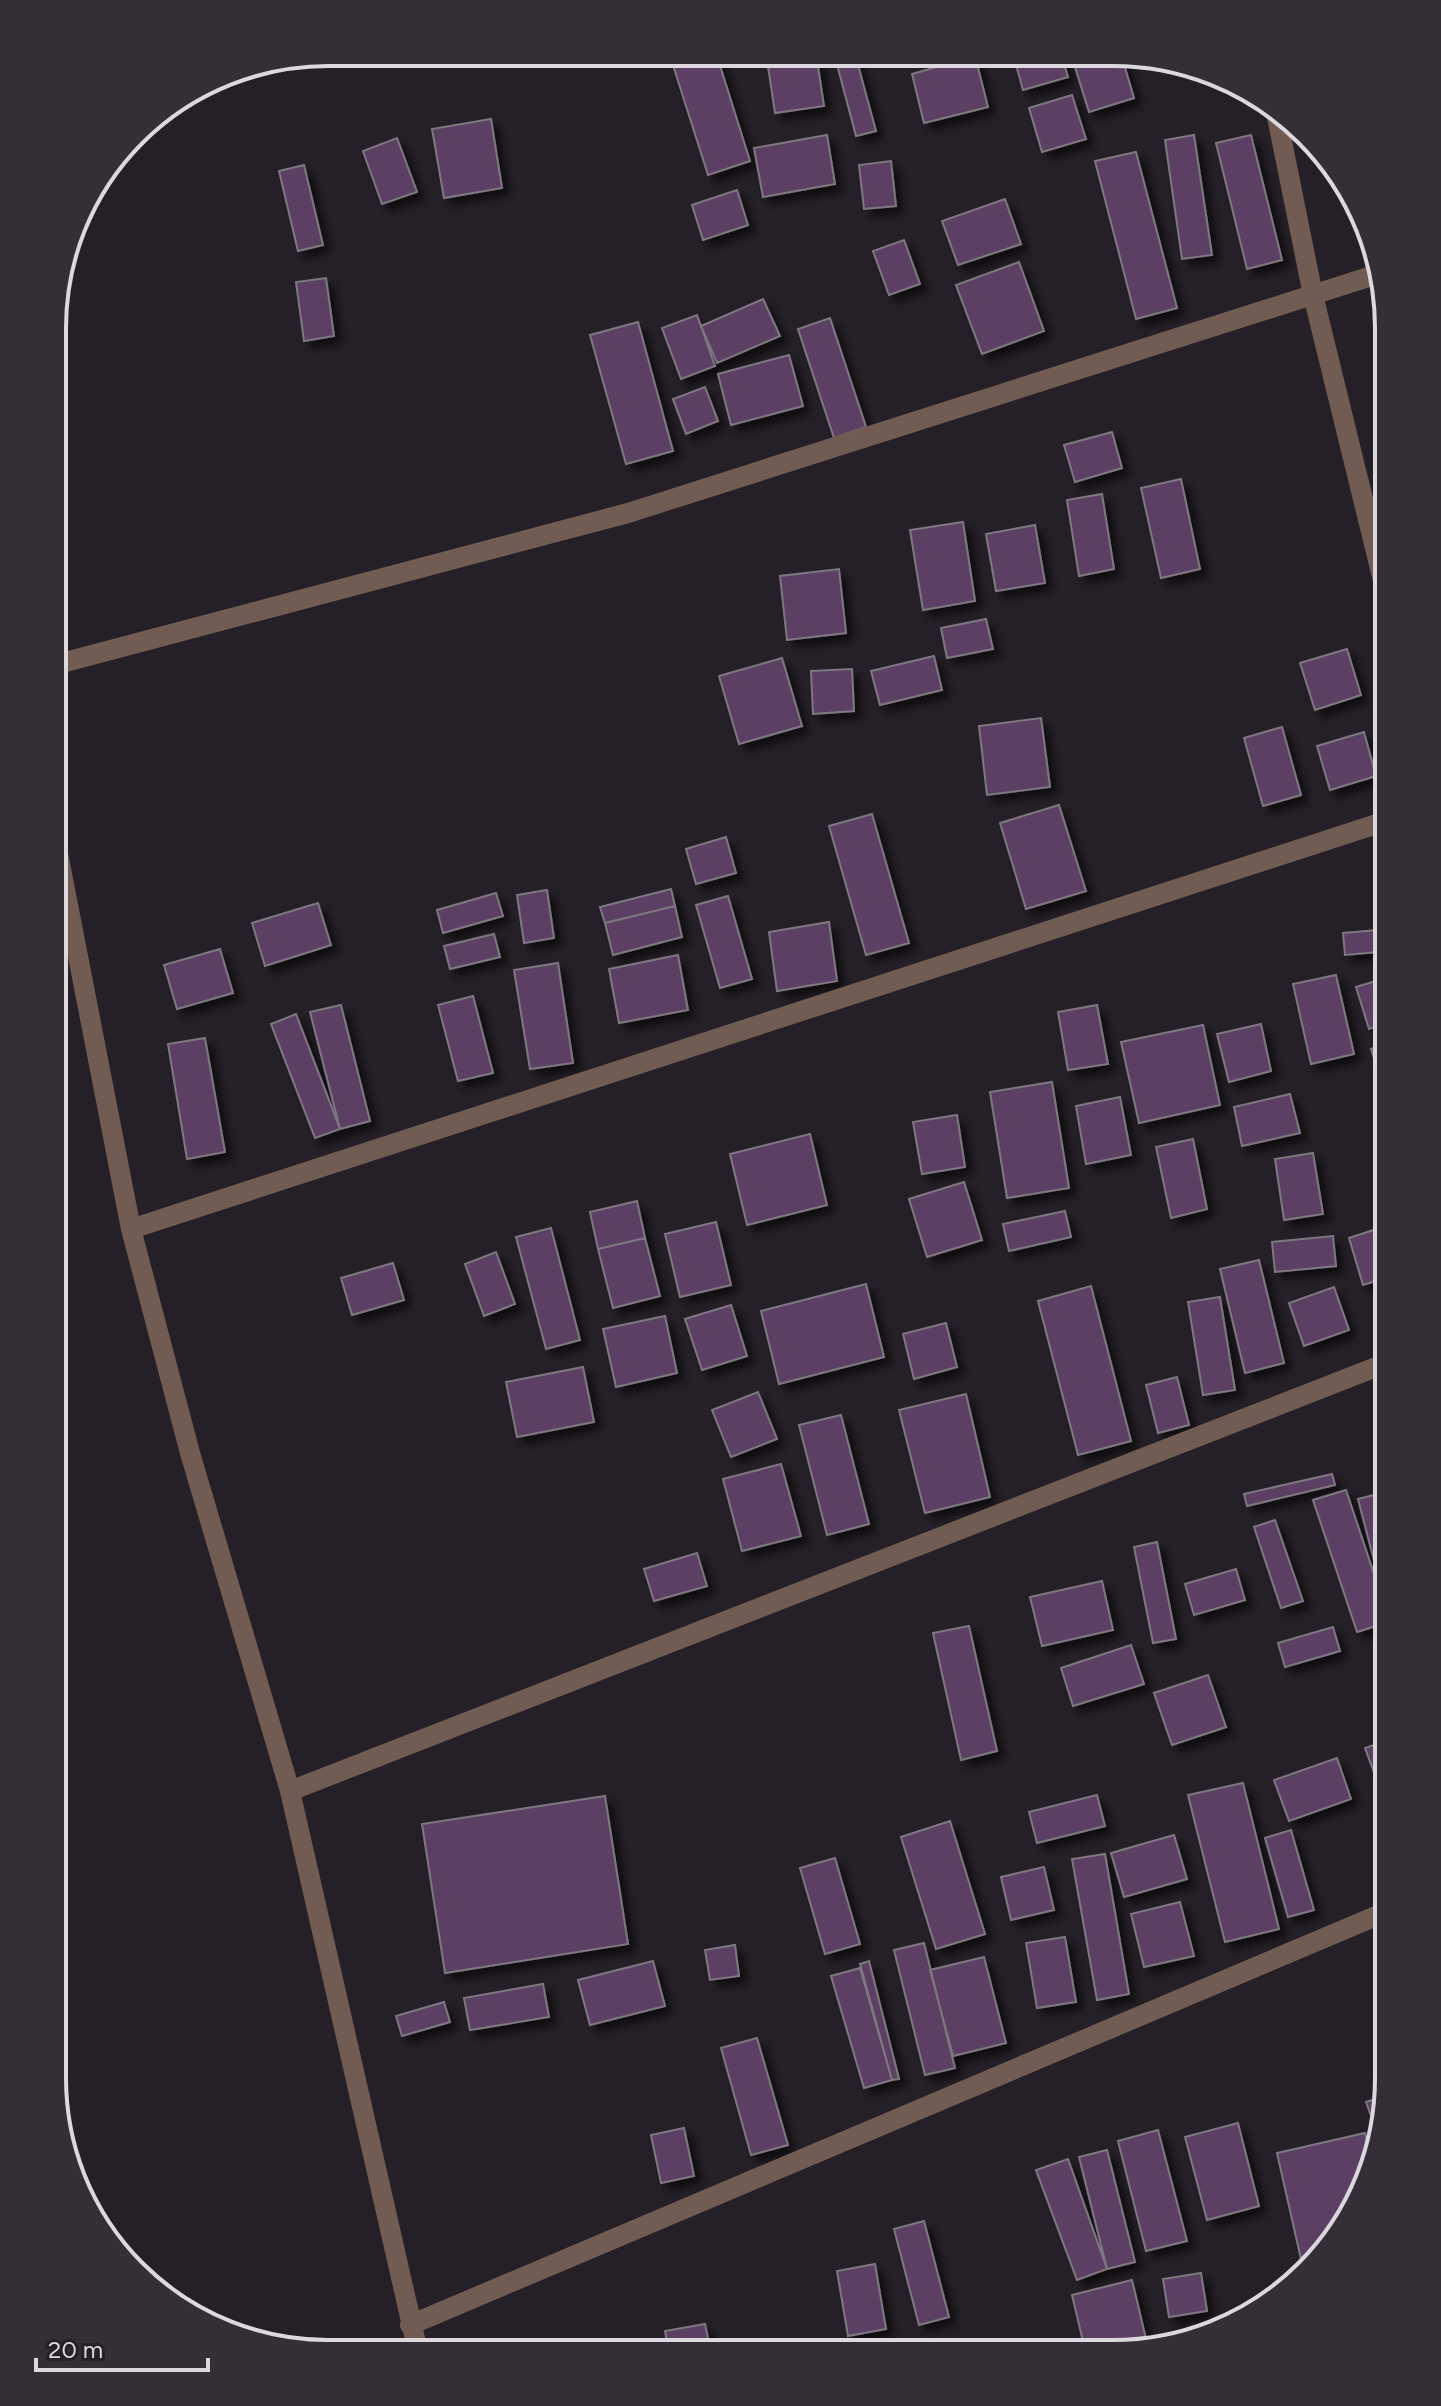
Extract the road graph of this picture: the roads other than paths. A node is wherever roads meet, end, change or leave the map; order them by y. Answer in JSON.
{"nodes":[{"id":1,"x":1279,"y":125,"type":"edge"},
{"id":2,"x":1370,"y":277,"type":"edge"},
{"id":3,"x":1313,"y":295,"type":"junction"},
{"id":4,"x":1375,"y":547,"type":"edge"},
{"id":5,"x":66,"y":662,"type":"edge"},
{"id":6,"x":1375,"y":825,"type":"edge"},
{"id":7,"x":66,"y":895,"type":"edge"},
{"id":8,"x":131,"y":1229,"type":"junction"},
{"id":9,"x":1374,"y":1368,"type":"edge"},
{"id":10,"x":290,"y":1791,"type":"junction"},
{"id":11,"x":1374,"y":1917,"type":"edge"},
{"id":12,"x":410,"y":2325,"type":"junction"},
{"id":13,"x":414,"y":2340,"type":"edge"}],
"edges":[{"from":1,"to":3,"type":"street"},
{"from":2,"to":3,"type":"street"},
{"from":3,"to":4,"type":"street"},
{"from":3,"to":5,"type":"street"},
{"from":6,"to":8,"type":"street"},
{"from":7,"to":8,"type":"street"},
{"from":8,"to":10,"type":"street"},
{"from":9,"to":10,"type":"street"},
{"from":10,"to":12,"type":"street"},
{"from":11,"to":12,"type":"street"},
{"from":12,"to":13,"type":"street"}]}
